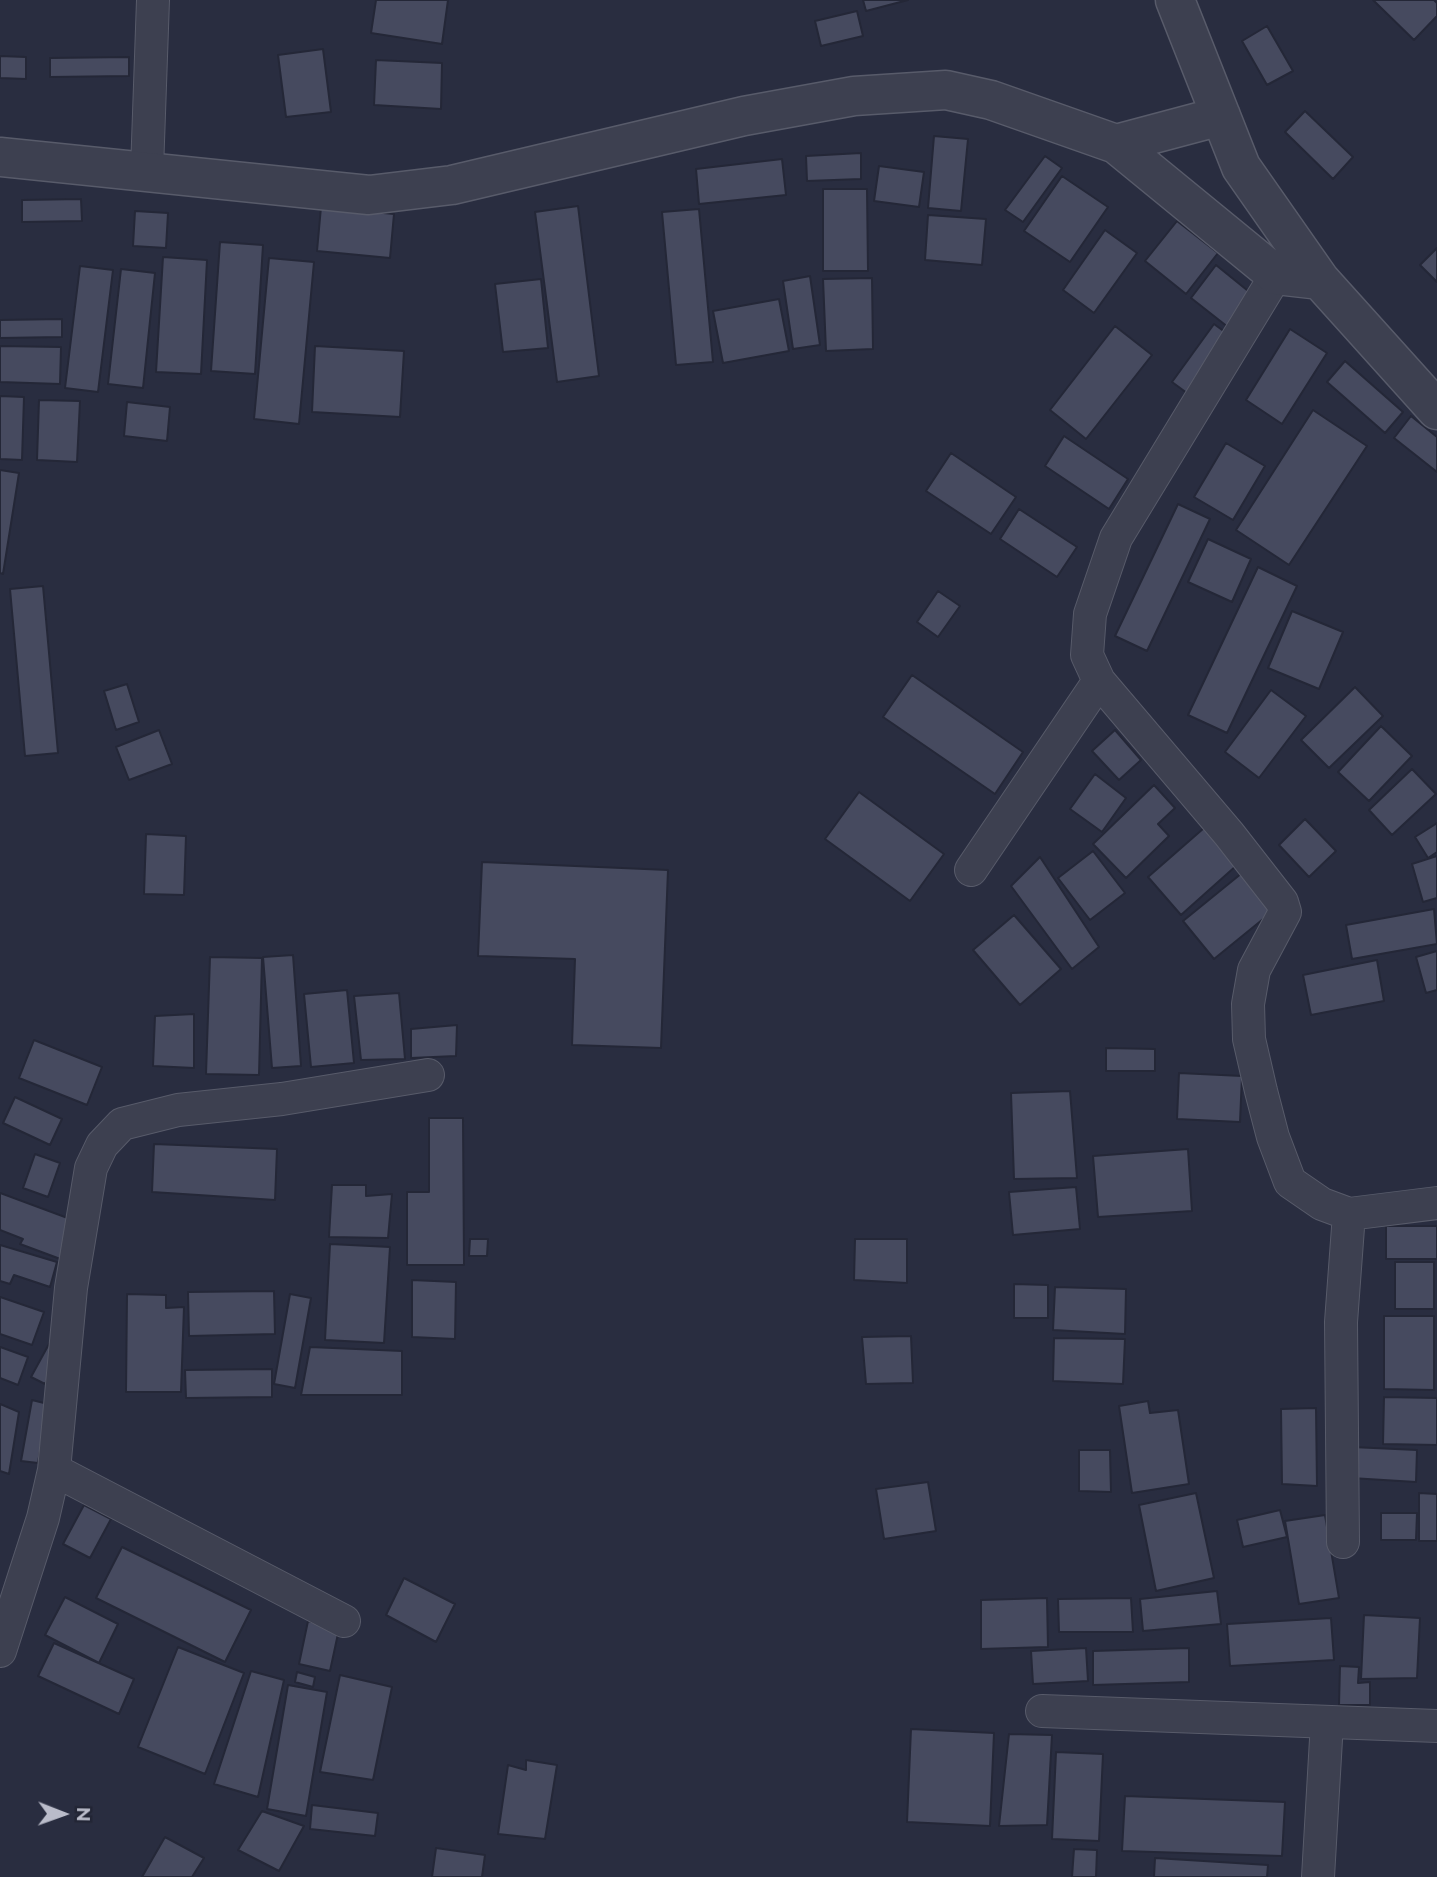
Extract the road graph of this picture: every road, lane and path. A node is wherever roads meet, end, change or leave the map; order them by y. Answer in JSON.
{"nodes":[{"id":1,"x":153,"y":0,"type":"edge"},
{"id":2,"x":1186,"y":7,"type":"edge"},
{"id":3,"x":1221,"y":116,"type":"junction"},
{"id":4,"x":1116,"y":144,"type":"junction"},
{"id":5,"x":0,"y":157,"type":"edge"},
{"id":6,"x":148,"y":170,"type":"junction"},
{"id":7,"x":1276,"y":275,"type":"junction"},
{"id":8,"x":1320,"y":280,"type":"junction"},
{"id":9,"x":1437,"y":410,"type":"edge"},
{"id":10,"x":1099,"y":681,"type":"junction"},
{"id":11,"x":971,"y":870,"type":"dead end"},
{"id":12,"x":428,"y":1075,"type":"dead end"},
{"id":13,"x":1437,"y":1203,"type":"edge"},
{"id":14,"x":1349,"y":1214,"type":"junction"},
{"id":15,"x":54,"y":1470,"type":"junction"},
{"id":16,"x":1343,"y":1542,"type":"dead end"},
{"id":17,"x":344,"y":1621,"type":"dead end"},
{"id":18,"x":0,"y":1651,"type":"edge"},
{"id":19,"x":1042,"y":1711,"type":"dead end"},
{"id":20,"x":1326,"y":1722,"type":"junction"},
{"id":21,"x":1437,"y":1726,"type":"edge"},
{"id":22,"x":1318,"y":1877,"type":"edge"}],
"edges":[{"from":1,"to":6,"type":"street"},
{"from":2,"to":3,"type":"street"},
{"from":3,"to":4,"type":"street"},
{"from":3,"to":8,"type":"street"},
{"from":4,"to":6,"type":"street"},
{"from":4,"to":7,"type":"street"},
{"from":5,"to":6,"type":"street"},
{"from":7,"to":8,"type":"street"},
{"from":7,"to":10,"type":"street"},
{"from":8,"to":9,"type":"street"},
{"from":10,"to":11,"type":"street"},
{"from":10,"to":14,"type":"street"},
{"from":12,"to":15,"type":"street"},
{"from":13,"to":14,"type":"street"},
{"from":14,"to":16,"type":"street"},
{"from":15,"to":17,"type":"street"},
{"from":15,"to":18,"type":"street"},
{"from":19,"to":20,"type":"street"},
{"from":20,"to":21,"type":"street"},
{"from":20,"to":22,"type":"street"}]}
